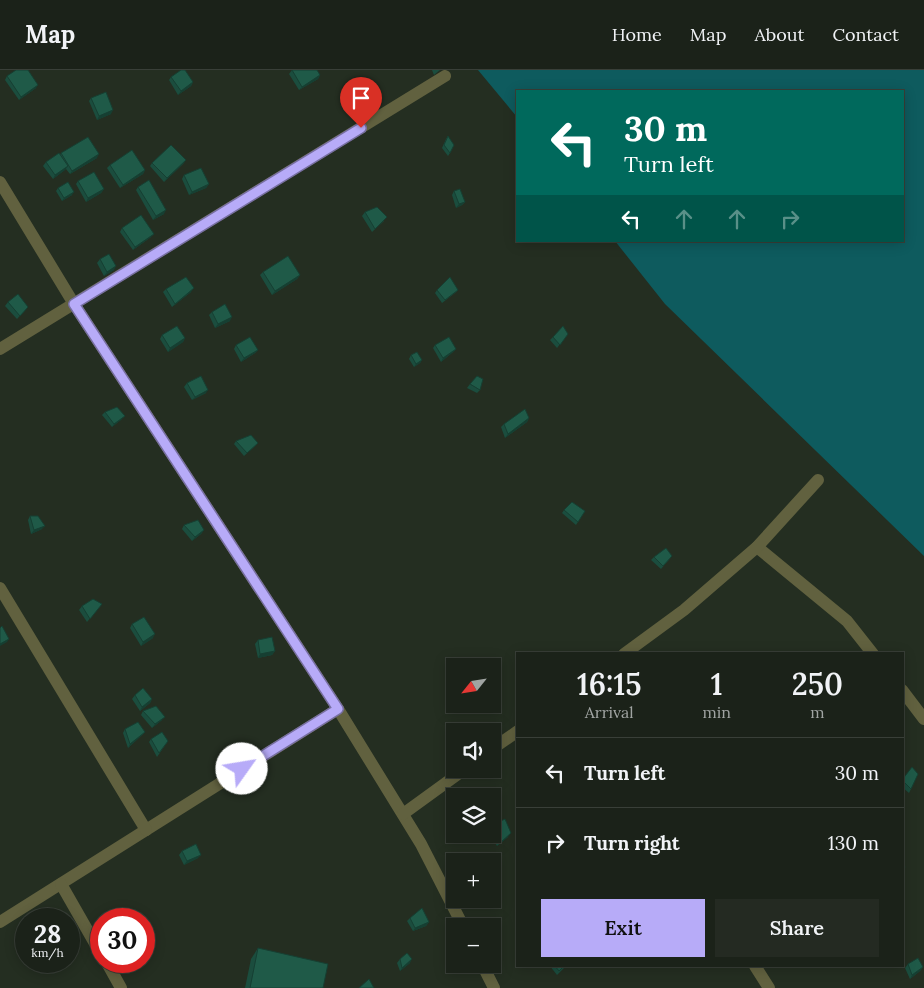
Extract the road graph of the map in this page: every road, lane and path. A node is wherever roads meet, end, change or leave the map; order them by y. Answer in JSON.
{"nodes":[{"id":1,"x":445,"y":76,"type":"dead end"},
{"id":2,"x":0,"y":182,"type":"edge"},
{"id":3,"x":74,"y":304,"type":"junction"},
{"id":4,"x":0,"y":350,"type":"edge"},
{"id":5,"x":818,"y":480,"type":"dead end"},
{"id":6,"x":757,"y":547,"type":"junction"},
{"id":7,"x":0,"y":588,"type":"edge"},
{"id":8,"x":627,"y":652,"type":"edge"},
{"id":9,"x":872,"y":652,"type":"edge"},
{"id":10,"x":904,"y":693,"type":"edge"},
{"id":11,"x":338,"y":709,"type":"junction"},
{"id":12,"x":924,"y":719,"type":"edge"},
{"id":13,"x":516,"y":732,"type":"edge"},
{"id":14,"x":501,"y":743,"type":"edge"},
{"id":15,"x":453,"y":778,"type":"edge"},
{"id":16,"x":403,"y":814,"type":"junction"},
{"id":17,"x":146,"y":830,"type":"junction"},
{"id":18,"x":61,"y":884,"type":"junction"},
{"id":19,"x":459,"y":918,"type":"edge"},
{"id":20,"x":0,"y":922,"type":"edge"},
{"id":21,"x":90,"y":935,"type":"edge"},
{"id":22,"x":755,"y":967,"type":"edge"},
{"id":23,"x":113,"y":973,"type":"edge"},
{"id":24,"x":486,"y":973,"type":"edge"},
{"id":25,"x":121,"y":988,"type":"edge"},
{"id":26,"x":494,"y":988,"type":"edge"},
{"id":27,"x":769,"y":988,"type":"edge"}],
"edges":[{"from":1,"to":3,"type":"street"},
{"from":2,"to":3,"type":"street"},
{"from":3,"to":4,"type":"street"},
{"from":3,"to":11,"type":"street"},
{"from":5,"to":6,"type":"street"},
{"from":6,"to":8,"type":"street"},
{"from":6,"to":9,"type":"street"},
{"from":7,"to":17,"type":"street"},
{"from":10,"to":12,"type":"street"},
{"from":11,"to":16,"type":"street"},
{"from":11,"to":17,"type":"street"},
{"from":13,"to":14,"type":"street"},
{"from":15,"to":16,"type":"street"},
{"from":16,"to":19,"type":"street"},
{"from":17,"to":18,"type":"street"},
{"from":18,"to":20,"type":"street"},
{"from":18,"to":21,"type":"street"},
{"from":22,"to":27,"type":"street"},
{"from":23,"to":25,"type":"street"},
{"from":24,"to":26,"type":"street"}]}
